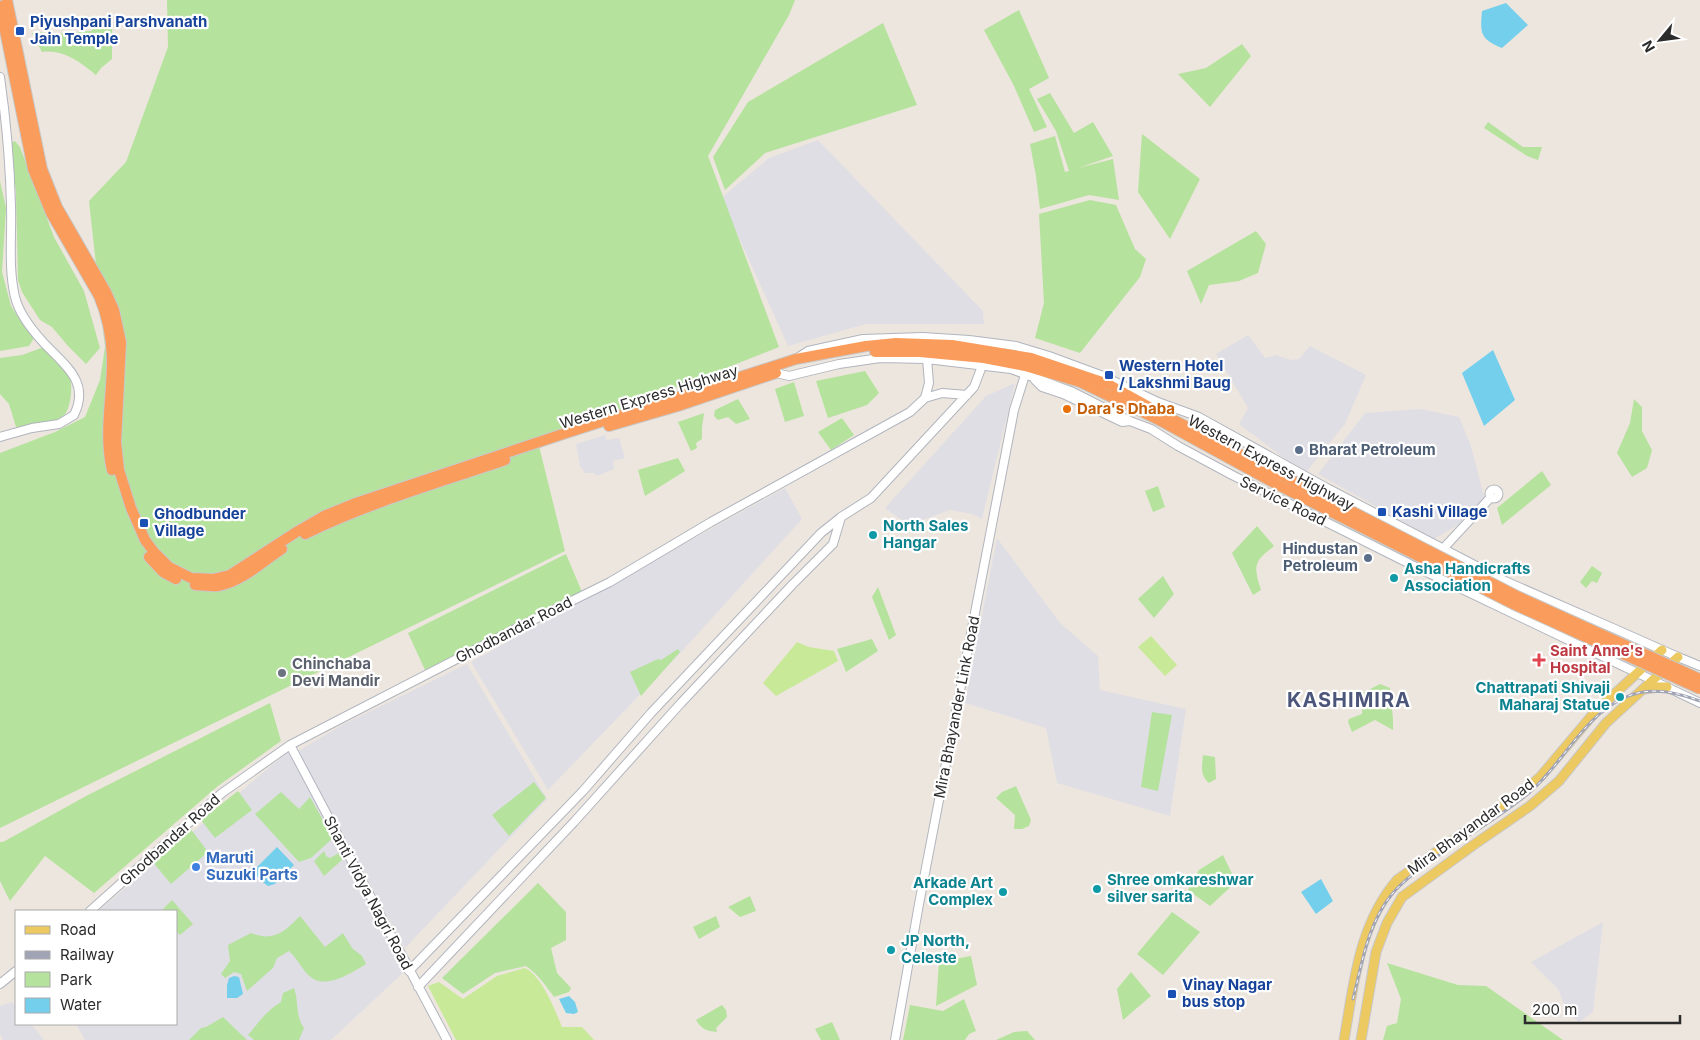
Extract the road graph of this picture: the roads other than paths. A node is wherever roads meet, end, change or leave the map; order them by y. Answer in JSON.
{"nodes":[{"id":1,"x":7,"y":0,"type":"edge"},
{"id":2,"x":0,"y":6,"type":"edge"},
{"id":3,"x":0,"y":77,"type":"edge"},
{"id":4,"x":927,"y":359,"type":"junction"},
{"id":5,"x":982,"y":366,"type":"junction"},
{"id":6,"x":776,"y":373,"type":"junction"},
{"id":7,"x":754,"y":376,"type":"junction"},
{"id":8,"x":1029,"y":376,"type":"junction"},
{"id":9,"x":967,"y":395,"type":"junction"},
{"id":10,"x":924,"y":398,"type":"junction"},
{"id":11,"x":1159,"y":413,"type":"junction"},
{"id":12,"x":1151,"y":429,"type":"junction"},
{"id":13,"x":0,"y":437,"type":"edge"},
{"id":14,"x":1491,"y":497,"type":"dead end"},
{"id":15,"x":841,"y":517,"type":"junction"},
{"id":16,"x":1443,"y":549,"type":"junction"},
{"id":17,"x":1427,"y":572,"type":"junction"},
{"id":18,"x":1662,"y":650,"type":"junction"},
{"id":19,"x":1678,"y":658,"type":"junction"},
{"id":20,"x":1700,"y":666,"type":"edge"},
{"id":21,"x":1638,"y":673,"type":"junction"},
{"id":22,"x":1700,"y":679,"type":"edge"},
{"id":23,"x":1654,"y":681,"type":"junction"},
{"id":24,"x":1667,"y":687,"type":"junction"},
{"id":25,"x":1645,"y":689,"type":"junction"},
{"id":26,"x":1700,"y":689,"type":"edge"},
{"id":27,"x":1700,"y":703,"type":"edge"},
{"id":28,"x":1595,"y":712,"type":"junction"},
{"id":29,"x":1606,"y":723,"type":"junction"},
{"id":30,"x":1583,"y":724,"type":"junction"},
{"id":31,"x":1595,"y":735,"type":"junction"},
{"id":32,"x":290,"y":746,"type":"junction"},
{"id":33,"x":1558,"y":758,"type":"junction"},
{"id":34,"x":1569,"y":768,"type":"junction"},
{"id":35,"x":91,"y":910,"type":"edge"},
{"id":36,"x":1361,"y":948,"type":"junction"},
{"id":37,"x":1376,"y":952,"type":"junction"},
{"id":38,"x":410,"y":971,"type":"junction"},
{"id":39,"x":15,"y":972,"type":"edge"},
{"id":40,"x":0,"y":984,"type":"edge"},
{"id":41,"x":418,"y":987,"type":"junction"},
{"id":42,"x":447,"y":1040,"type":"edge"},
{"id":43,"x":895,"y":1040,"type":"edge"},
{"id":44,"x":1344,"y":1040,"type":"edge"},
{"id":45,"x":1361,"y":1040,"type":"edge"}],
"edges":[{"from":1,"to":7,"type":"highway","name":"Western Express Highway"},
{"from":2,"to":7,"type":"highway","name":"Western Express Highway"},
{"from":3,"to":13,"type":"street"},
{"from":4,"to":5,"type":"street","name":"Service Road"},
{"from":4,"to":6,"type":"street","name":"Service Road"},
{"from":4,"to":10,"type":"street"},
{"from":5,"to":8,"type":"street","name":"Service Road"},
{"from":5,"to":9,"type":"street"},
{"from":6,"to":7,"type":"highway","name":"Western Express Highway"},
{"from":6,"to":11,"type":"highway","name":"Western Express Highway"},
{"from":7,"to":11,"type":"highway","name":"Western Express Highway"},
{"from":8,"to":12,"type":"street","name":"Service Road"},
{"from":8,"to":43,"type":"street","name":"Mira Bhayander Link Road"},
{"from":9,"to":10,"type":"street"},
{"from":9,"to":15,"type":"street"},
{"from":10,"to":32,"type":"street","name":"Ghodbandar Road"},
{"from":11,"to":12,"type":"street"},
{"from":11,"to":16,"type":"street"},
{"from":11,"to":22,"type":"highway","name":"Western Express Highway","bridge":true},
{"from":11,"to":26,"type":"highway","name":"Western Express Highway","bridge":true},
{"from":12,"to":17,"type":"street","name":"Service Road"},
{"from":14,"to":16,"type":"street"},
{"from":15,"to":38,"type":"street"},
{"from":15,"to":41,"type":"street"},
{"from":16,"to":17,"type":"street"},
{"from":16,"to":18,"type":"street"},
{"from":17,"to":21,"type":"street","name":"Service Road"},
{"from":18,"to":19,"type":"street"},
{"from":18,"to":21,"type":"main road","name":"Mira Bhayandar Road"},
{"from":19,"to":20,"type":"street"},
{"from":19,"to":23,"type":"main road","name":"Mira Bhayandar Road"},
{"from":21,"to":23,"type":"street","name":"Service Road"},
{"from":21,"to":28,"type":"main road","name":"Mira Bhayandar Road"},
{"from":23,"to":24,"type":"street","name":"Service Road"},
{"from":23,"to":25,"type":"main road","name":"Mira Bhayandar Road"},
{"from":24,"to":25,"type":"main road"},
{"from":24,"to":27,"type":"street","name":"Service Road"},
{"from":25,"to":29,"type":"main road","name":"Mira Bhayandar Road"},
{"from":28,"to":29,"type":"main road"},
{"from":28,"to":30,"type":"main road","name":"Mira Bhayandar Road"},
{"from":29,"to":31,"type":"main road","name":"Mira Bhayandar Road"},
{"from":30,"to":31,"type":"main road"},
{"from":30,"to":33,"type":"main road","name":"Mira Bhayandar Road"},
{"from":31,"to":34,"type":"main road","name":"Mira Bhayandar Road"},
{"from":32,"to":35,"type":"street","name":"Ghodbandar Road"},
{"from":32,"to":38,"type":"street","name":"Shanti Vidya Nagri Road"},
{"from":33,"to":34,"type":"main road"},
{"from":33,"to":36,"type":"main road","name":"Mira Bhayandar Road"},
{"from":34,"to":37,"type":"main road","name":"Mira Bhayandar Road"},
{"from":36,"to":37,"type":"main road"},
{"from":36,"to":44,"type":"main road","name":"Mira Bhayandar Road"},
{"from":37,"to":45,"type":"main road","name":"Mira Bhayandar Road"},
{"from":38,"to":41,"type":"street","name":"Shanti Vidya Nagri Road"},
{"from":39,"to":40,"type":"street"},
{"from":41,"to":42,"type":"street","name":"Shanti Vidya Nagri Road"}]}
